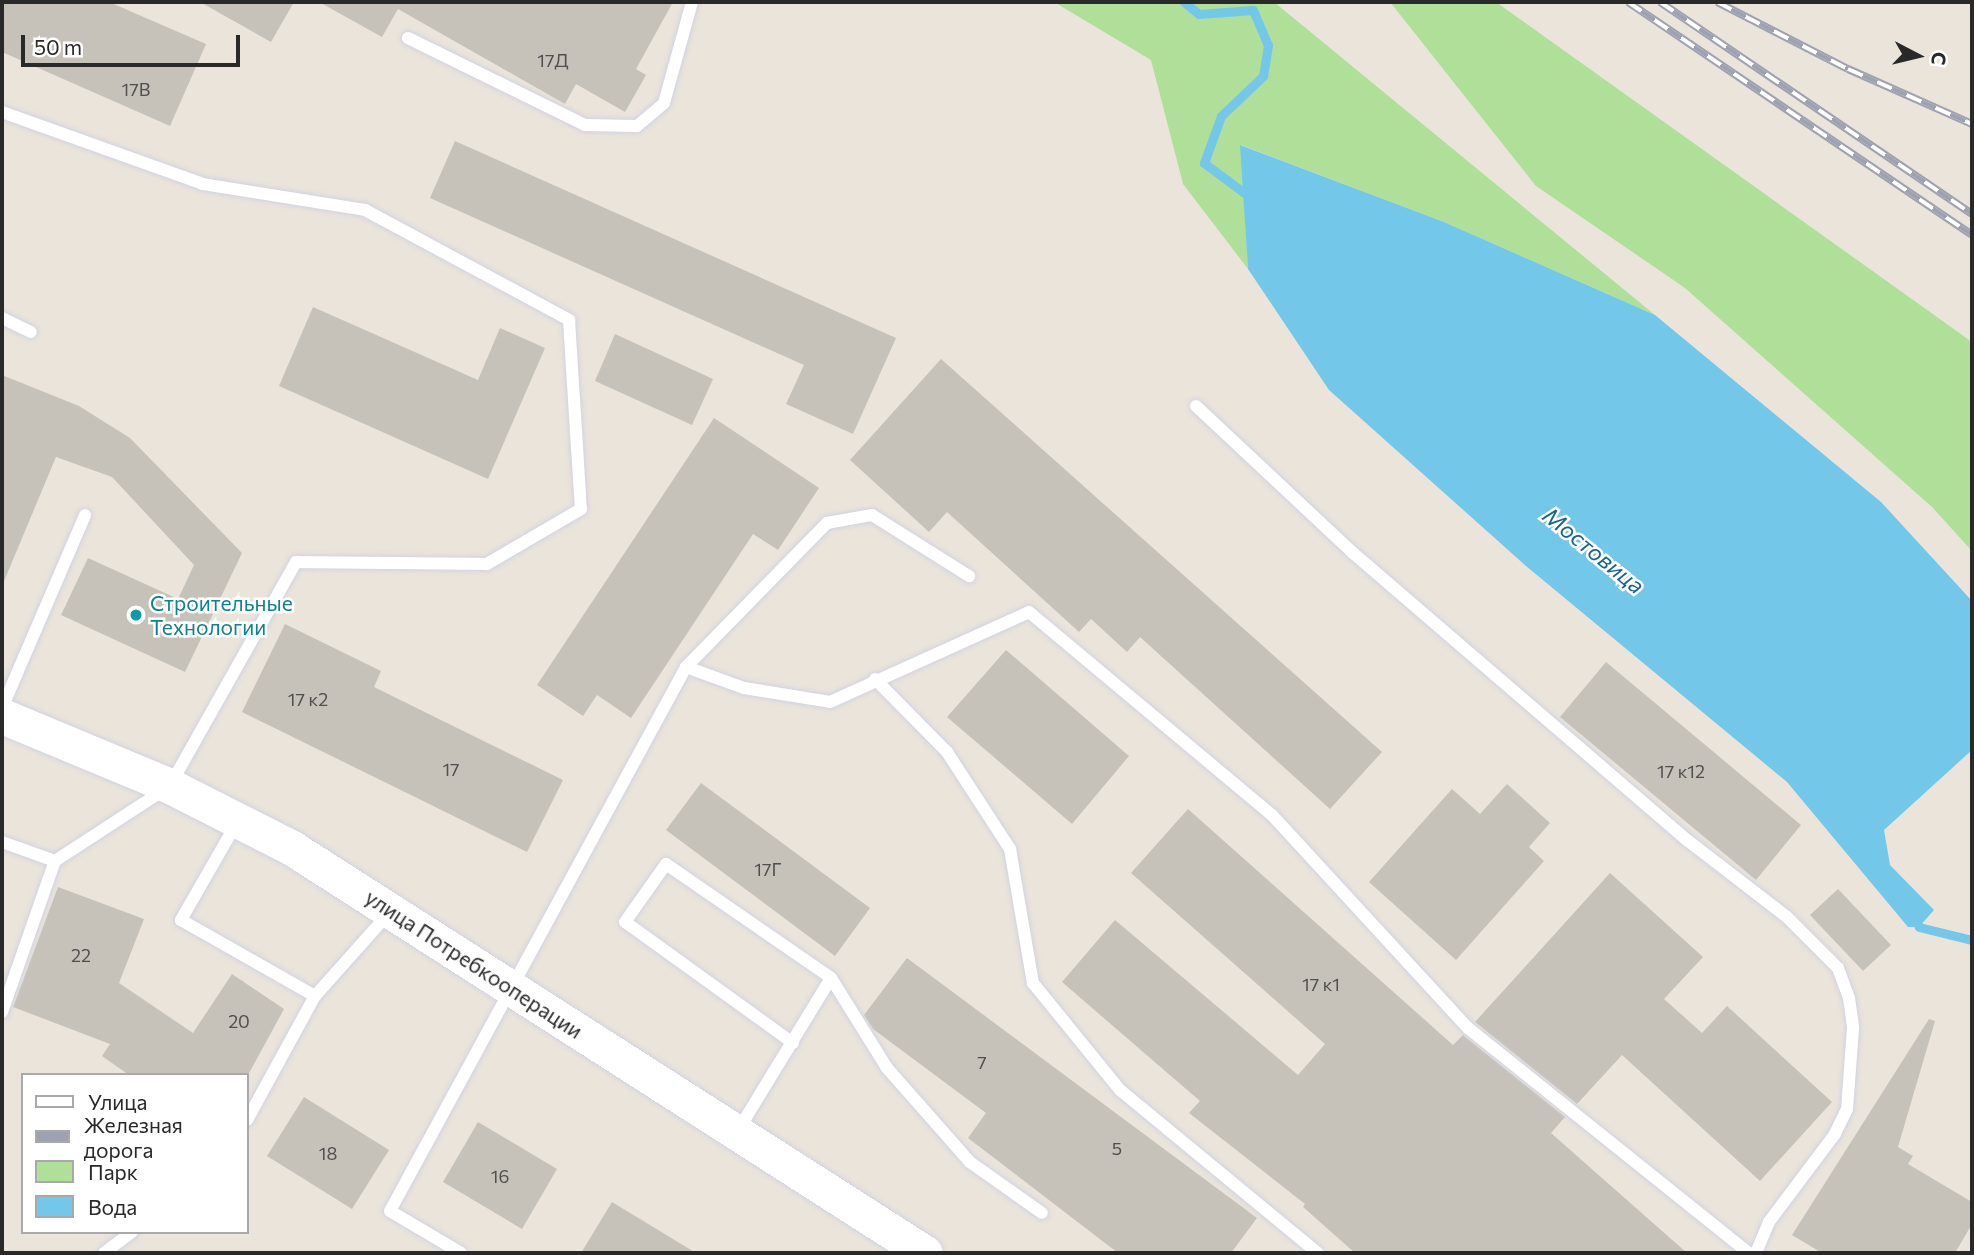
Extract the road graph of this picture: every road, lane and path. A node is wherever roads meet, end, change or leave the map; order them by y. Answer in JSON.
{"nodes":[{"id":1,"x":692,"y":2,"type":"edge"},
{"id":2,"x":408,"y":38,"type":"dead end"},
{"id":3,"x":2,"y":112,"type":"edge"},
{"id":4,"x":2,"y":318,"type":"edge"},
{"id":5,"x":31,"y":332,"type":"dead end"},
{"id":6,"x":1196,"y":405,"type":"dead end"},
{"id":7,"x":85,"y":515,"type":"dead end"},
{"id":8,"x":969,"y":576,"type":"dead end"},
{"id":9,"x":686,"y":667,"type":"junction"},
{"id":10,"x":875,"y":679,"type":"junction"},
{"id":11,"x":2,"y":708,"type":"edge"},
{"id":12,"x":2,"y":716,"type":"edge"},
{"id":13,"x":170,"y":786,"type":"junction"},
{"id":14,"x":238,"y":821,"type":"junction"},
{"id":15,"x":2,"y":842,"type":"edge"},
{"id":16,"x":55,"y":861,"type":"junction"},
{"id":17,"x":392,"y":910,"type":"junction"},
{"id":18,"x":831,"y":978,"type":"junction"},
{"id":19,"x":510,"y":986,"type":"junction"},
{"id":20,"x":315,"y":996,"type":"junction"},
{"id":21,"x":2,"y":1012,"type":"edge"},
{"id":22,"x":793,"y":1043,"type":"junction"},
{"id":23,"x":248,"y":1118,"type":"edge"},
{"id":24,"x":734,"y":1135,"type":"junction"},
{"id":25,"x":1042,"y":1213,"type":"dead end"},
{"id":26,"x":129,"y":1234,"type":"edge"},
{"id":27,"x":104,"y":1253,"type":"edge"},
{"id":28,"x":461,"y":1253,"type":"edge"},
{"id":29,"x":925,"y":1253,"type":"edge"},
{"id":30,"x":1318,"y":1253,"type":"edge"},
{"id":31,"x":1749,"y":1253,"type":"edge"},
{"id":32,"x":1756,"y":1253,"type":"edge"}],
"edges":[{"from":1,"to":2,"type":"lane"},
{"from":3,"to":13,"type":"lane"},
{"from":4,"to":5,"type":"lane"},
{"from":6,"to":32,"type":"lane"},
{"from":7,"to":11,"type":"lane"},
{"from":8,"to":9,"type":"lane"},
{"from":9,"to":10,"type":"lane"},
{"from":9,"to":19,"type":"lane"},
{"from":10,"to":30,"type":"lane"},
{"from":10,"to":31,"type":"lane"},
{"from":12,"to":13,"type":"main road","name":"улица Потребкооперации"},
{"from":13,"to":14,"type":"main road","name":"улица Потребкооперации"},
{"from":13,"to":16,"type":"lane"},
{"from":14,"to":17,"type":"main road","name":"улица Потребкооперации"},
{"from":14,"to":20,"type":"lane"},
{"from":15,"to":16,"type":"lane"},
{"from":16,"to":21,"type":"lane"},
{"from":17,"to":19,"type":"main road","name":"улица Потребкооперации"},
{"from":17,"to":20,"type":"lane"},
{"from":18,"to":22,"type":"lane"},
{"from":18,"to":22,"type":"lane"},
{"from":18,"to":25,"type":"lane"},
{"from":19,"to":24,"type":"main road","name":"улица Потребкооперации"},
{"from":19,"to":28,"type":"lane"},
{"from":20,"to":23,"type":"lane"},
{"from":22,"to":24,"type":"lane"},
{"from":24,"to":29,"type":"main road","name":"улица Потребкооперации"},
{"from":26,"to":27,"type":"lane"}]}
